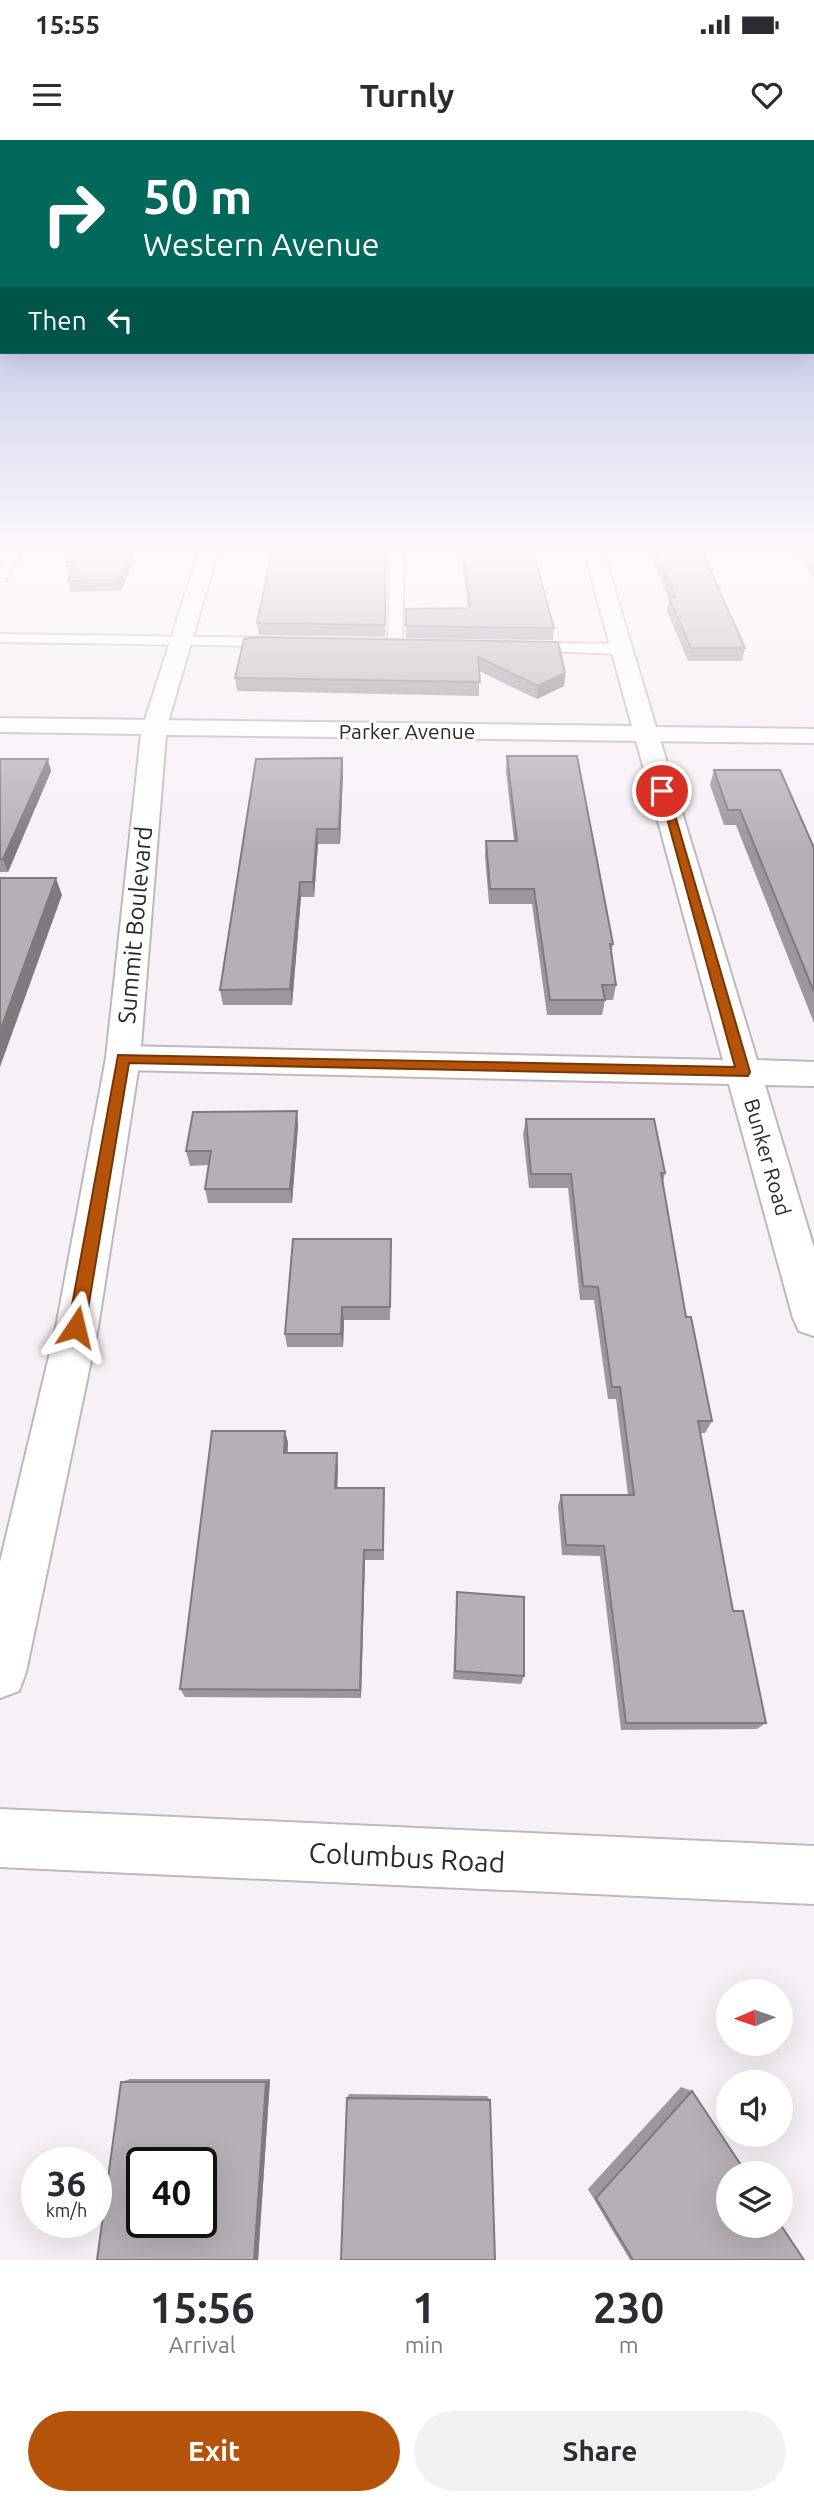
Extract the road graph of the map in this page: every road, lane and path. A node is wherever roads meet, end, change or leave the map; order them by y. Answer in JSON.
{"nodes":[{"id":1,"x":621,"y":649,"type":"edge"},
{"id":2,"x":178,"y":650,"type":"edge"},
{"id":3,"x":0,"y":725,"type":"edge"},
{"id":4,"x":154,"y":729,"type":"junction"},
{"id":5,"x":646,"y":733,"type":"junction"},
{"id":6,"x":814,"y":736,"type":"edge"},
{"id":7,"x":123,"y":1058,"type":"junction"},
{"id":8,"x":743,"y":1072,"type":"junction"},
{"id":9,"x":814,"y":1074,"type":"edge"},
{"id":10,"x":814,"y":1318,"type":"edge"},
{"id":11,"x":0,"y":1672,"type":"edge"},
{"id":12,"x":0,"y":1838,"type":"edge"},
{"id":13,"x":814,"y":1875,"type":"edge"}],
"edges":[{"from":1,"to":5,"type":"street","name":"Bunker Road"},
{"from":2,"to":4,"type":"street","name":"Summit Boulevard"},
{"from":3,"to":4,"type":"street","name":"Parker Avenue"},
{"from":4,"to":5,"type":"street","name":"Parker Avenue"},
{"from":4,"to":7,"type":"street","name":"Summit Boulevard"},
{"from":5,"to":6,"type":"street","name":"Parker Avenue"},
{"from":5,"to":8,"type":"street","name":"Bunker Road"},
{"from":7,"to":8,"type":"street"},
{"from":7,"to":11,"type":"street","name":"Summit Boulevard"},
{"from":8,"to":9,"type":"street"},
{"from":8,"to":10,"type":"street","name":"Bunker Road"},
{"from":12,"to":13,"type":"street","name":"Columbus Road"}]}
